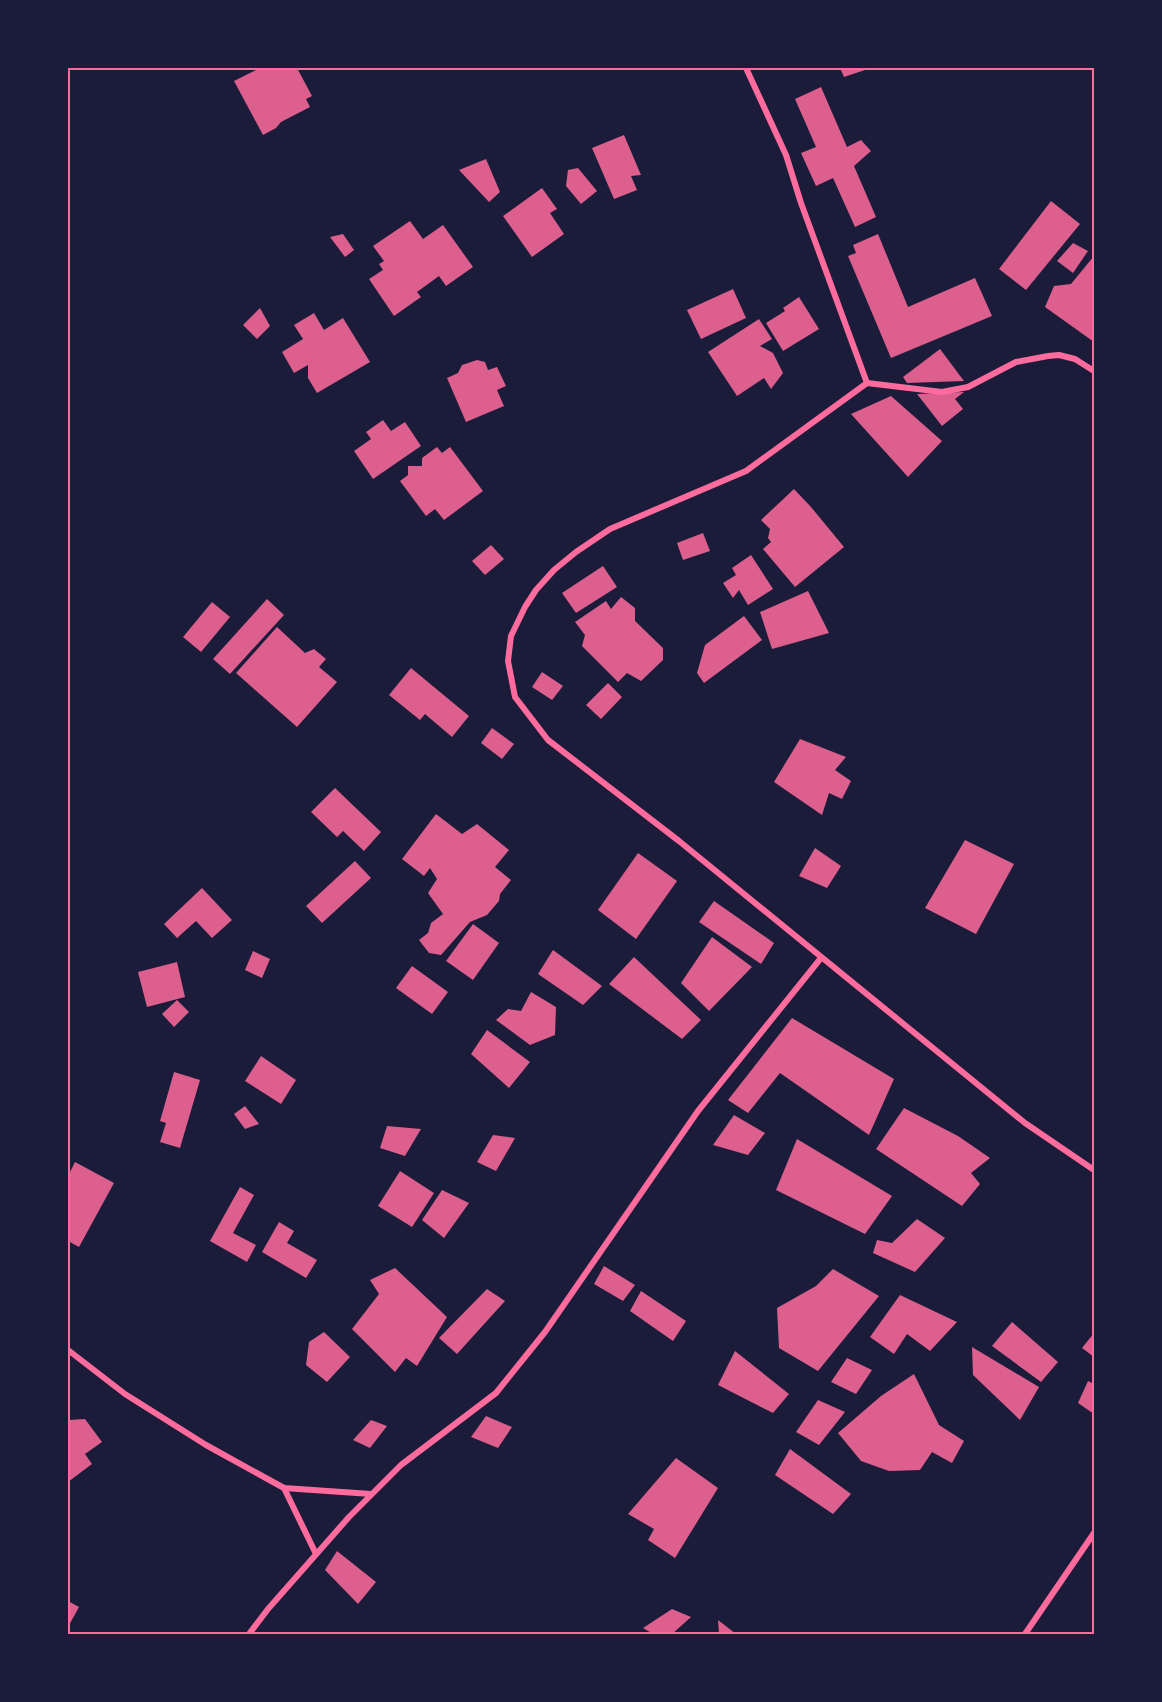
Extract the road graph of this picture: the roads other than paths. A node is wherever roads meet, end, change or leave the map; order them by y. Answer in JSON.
{"nodes":[{"id":1,"x":746,"y":68,"type":"edge"},
{"id":2,"x":1095,"y":371,"type":"edge"},
{"id":3,"x":867,"y":383,"type":"junction"},
{"id":4,"x":821,"y":958,"type":"junction"},
{"id":5,"x":1095,"y":1170,"type":"edge"},
{"id":6,"x":68,"y":1350,"type":"edge"},
{"id":7,"x":284,"y":1488,"type":"junction"},
{"id":8,"x":371,"y":1494,"type":"junction"},
{"id":9,"x":1095,"y":1533,"type":"edge"},
{"id":10,"x":316,"y":1554,"type":"junction"},
{"id":11,"x":249,"y":1635,"type":"edge"},
{"id":12,"x":1025,"y":1635,"type":"edge"}],
"edges":[{"from":1,"to":3,"type":"street"},
{"from":2,"to":3,"type":"street"},
{"from":3,"to":4,"type":"street"},
{"from":4,"to":5,"type":"street"},
{"from":4,"to":8,"type":"street"},
{"from":6,"to":7,"type":"street"},
{"from":7,"to":8,"type":"street"},
{"from":7,"to":10,"type":"street"},
{"from":8,"to":10,"type":"street"},
{"from":9,"to":12,"type":"street"},
{"from":10,"to":11,"type":"street"}]}
